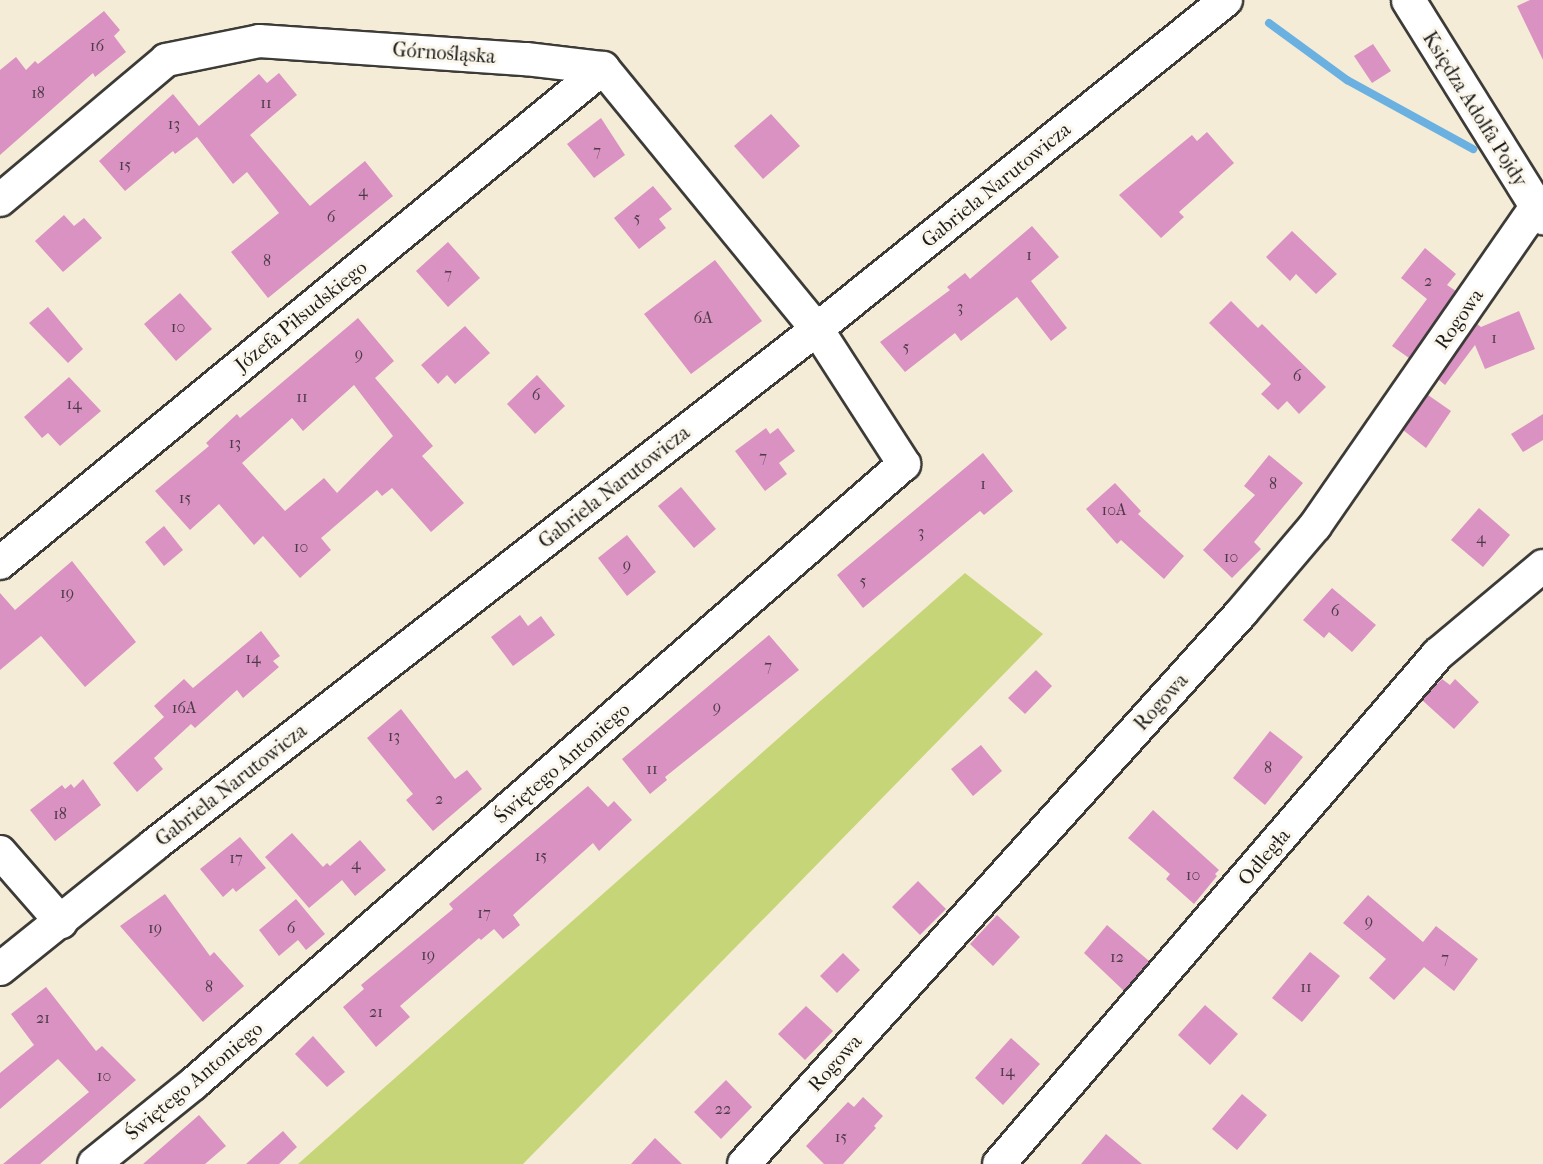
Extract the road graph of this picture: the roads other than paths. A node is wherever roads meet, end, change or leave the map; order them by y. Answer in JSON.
{"nodes":[{"id":1,"x":1226,"y":0,"type":"edge"},
{"id":2,"x":1408,"y":0,"type":"edge"},
{"id":3,"x":603,"y":68,"type":"junction"},
{"id":4,"x":0,"y":200,"type":"edge"},
{"id":5,"x":1540,"y":212,"type":"edge"},
{"id":6,"x":817,"y":328,"type":"junction"},
{"id":7,"x":0,"y":563,"type":"edge"},
{"id":8,"x":1543,"y":566,"type":"edge"},
{"id":9,"x":0,"y":852,"type":"edge"},
{"id":10,"x":61,"y":922,"type":"junction"},
{"id":11,"x":0,"y":969,"type":"edge"},
{"id":12,"x":94,"y":1164,"type":"edge"},
{"id":13,"x":744,"y":1164,"type":"edge"},
{"id":14,"x":999,"y":1164,"type":"edge"}],
"edges":[{"from":1,"to":6,"type":"street","name":"Gabriela Narutowicza"},
{"from":2,"to":5,"type":"street","name":"Księdza Adolfa Pojdy"},
{"from":3,"to":4,"type":"street","name":"Górnośląska"},
{"from":3,"to":6,"type":"street"},
{"from":3,"to":7,"type":"street","name":"Józefa Piłsudskiego"},
{"from":5,"to":13,"type":"street","name":"Rogowa"},
{"from":6,"to":10,"type":"street","name":"Gabriela Narutowicza"},
{"from":6,"to":12,"type":"street","name":"Świętego Antoniego"},
{"from":8,"to":14,"type":"street","name":"Odległa"},
{"from":9,"to":10,"type":"street"},
{"from":10,"to":11,"type":"street","name":"Gabriela Narutowicza"}]}
